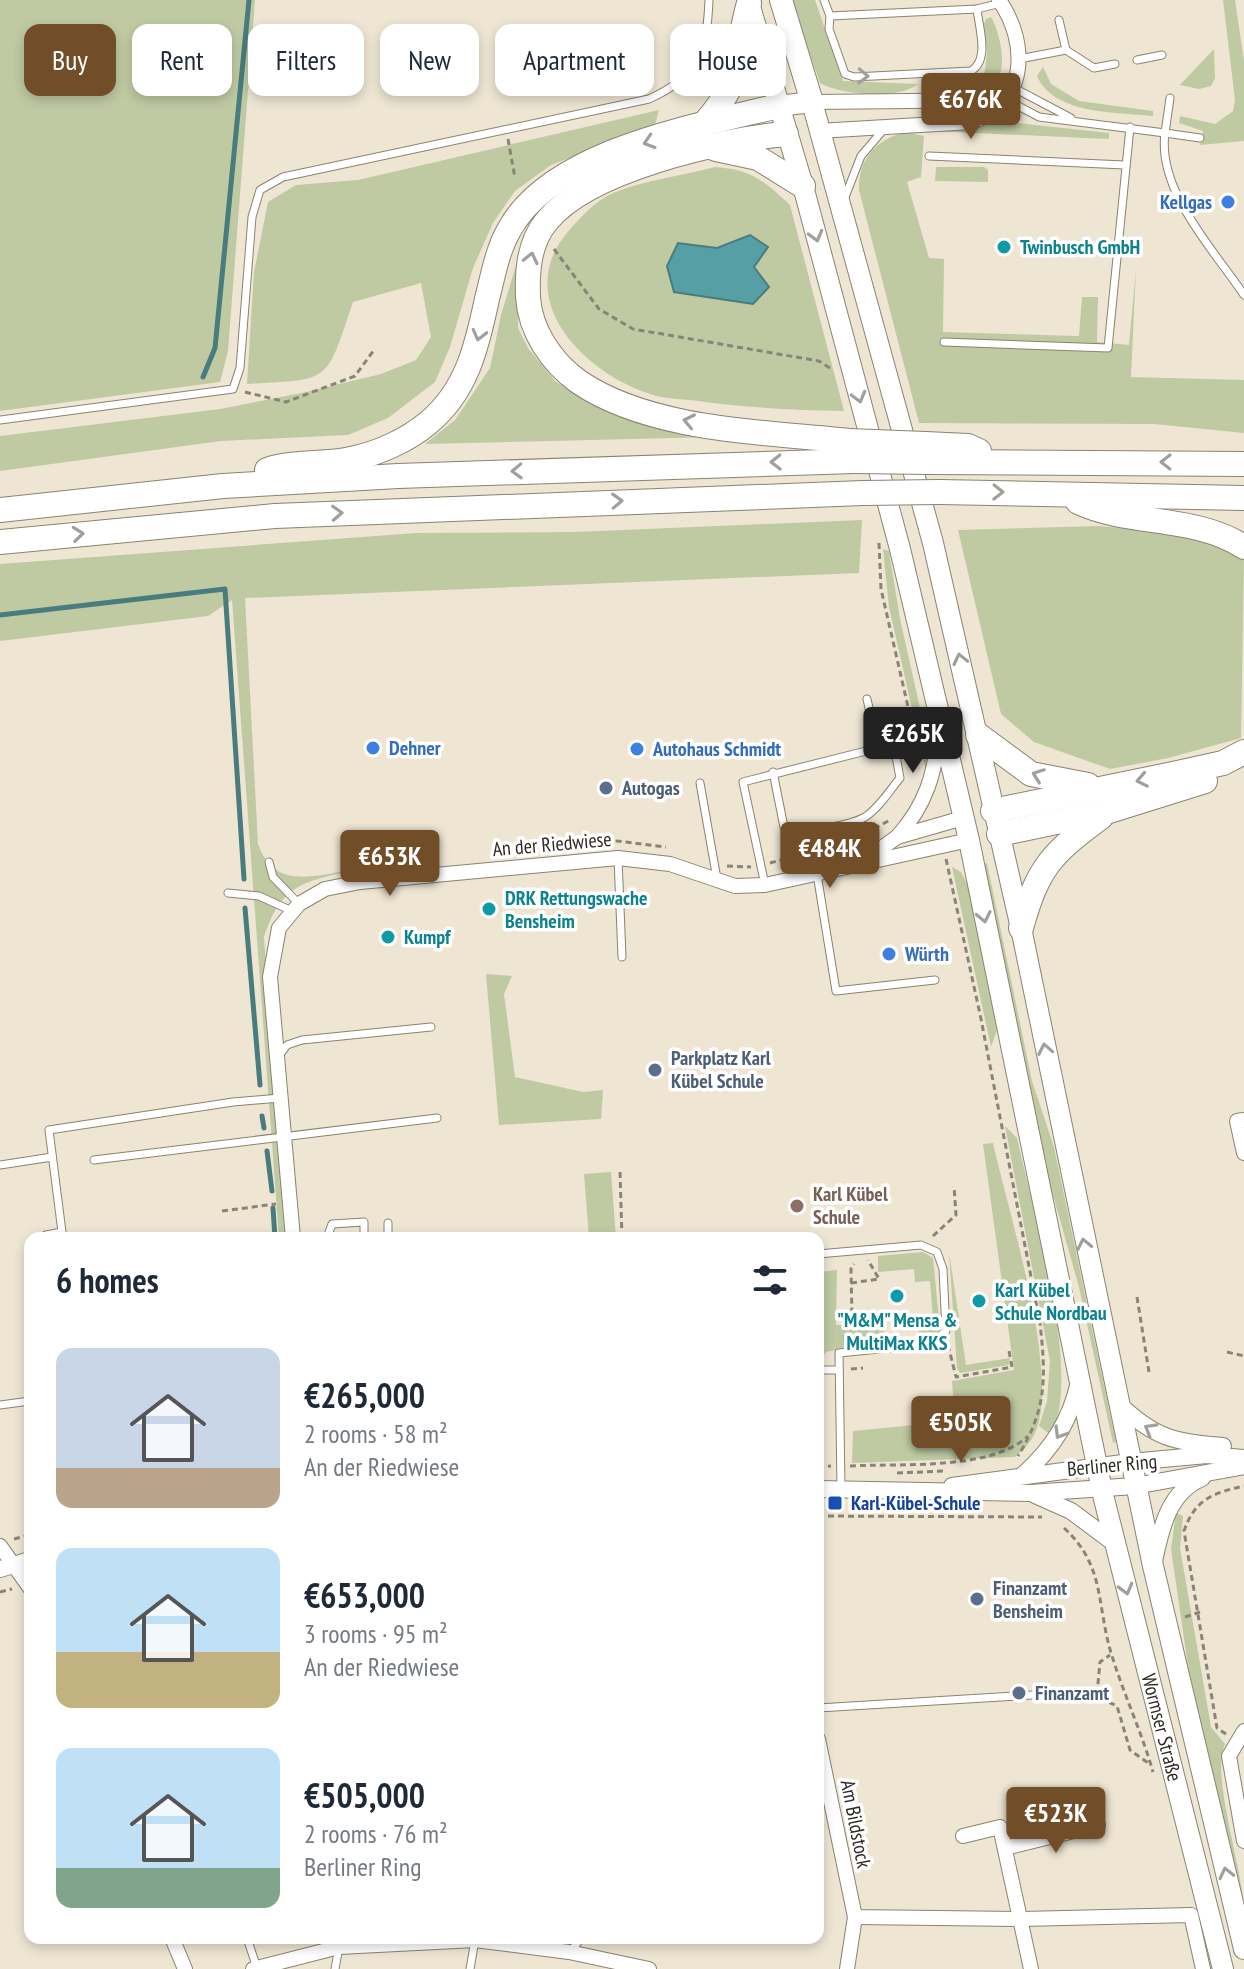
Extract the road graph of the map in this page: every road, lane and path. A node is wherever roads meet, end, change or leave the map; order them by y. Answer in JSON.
{"nodes":[{"id":1,"x":709,"y":0,"type":"edge"},
{"id":2,"x":781,"y":0,"type":"edge"},
{"id":3,"x":824,"y":0,"type":"edge"},
{"id":4,"x":1000,"y":1,"type":"edge"},
{"id":5,"x":748,"y":2,"type":"edge"},
{"id":6,"x":977,"y":9,"type":"junction"},
{"id":7,"x":830,"y":16,"type":"junction"},
{"id":8,"x":1059,"y":20,"type":"dead end"},
{"id":9,"x":1066,"y":50,"type":"junction"},
{"id":10,"x":1162,"y":55,"type":"dead end"},
{"id":11,"x":1019,"y":59,"type":"junction"},
{"id":12,"x":1137,"y":60,"type":"dead end"},
{"id":13,"x":1115,"y":64,"type":"dead end"},
{"id":14,"x":1010,"y":94,"type":"junction"},
{"id":15,"x":1170,"y":98,"type":"dead end"},
{"id":16,"x":812,"y":102,"type":"junction"},
{"id":17,"x":778,"y":106,"type":"junction"},
{"id":18,"x":1077,"y":120,"type":"junction"},
{"id":19,"x":886,"y":126,"type":"junction"},
{"id":20,"x":1130,"y":127,"type":"junction"},
{"id":21,"x":507,"y":131,"type":"junction"},
{"id":22,"x":818,"y":131,"type":"junction"},
{"id":23,"x":1165,"y":133,"type":"junction"},
{"id":24,"x":786,"y":134,"type":"junction"},
{"id":25,"x":704,"y":137,"type":"junction"},
{"id":26,"x":1200,"y":138,"type":"dead end"},
{"id":27,"x":929,"y":156,"type":"dead end"},
{"id":28,"x":1124,"y":165,"type":"junction"},
{"id":29,"x":515,"y":178,"type":"dead end"},
{"id":30,"x":803,"y":186,"type":"junction"},
{"id":31,"x":844,"y":211,"type":"junction"},
{"id":32,"x":1244,"y":295,"type":"edge"},
{"id":33,"x":944,"y":342,"type":"dead end"},
{"id":34,"x":374,"y":350,"type":"dead end"},
{"id":35,"x":233,"y":389,"type":"junction"},
{"id":36,"x":0,"y":420,"type":"edge"},
{"id":37,"x":852,"y":451,"type":"junction"},
{"id":38,"x":1244,"y":464,"type":"edge"},
{"id":39,"x":223,"y":486,"type":"junction"},
{"id":40,"x":1058,"y":493,"type":"junction"},
{"id":41,"x":1244,"y":498,"type":"edge"},
{"id":42,"x":0,"y":510,"type":"edge"},
{"id":43,"x":0,"y":542,"type":"edge"},
{"id":44,"x":1244,"y":547,"type":"edge"},
{"id":45,"x":867,"y":699,"type":"dead end"},
{"id":46,"x":940,"y":719,"type":"junction"},
{"id":47,"x":978,"y":735,"type":"junction"},
{"id":48,"x":878,"y":748,"type":"junction"},
{"id":49,"x":1244,"y":752,"type":"edge"},
{"id":50,"x":1244,"y":766,"type":"edge"},
{"id":51,"x":773,"y":772,"type":"junction"},
{"id":52,"x":700,"y":783,"type":"dead end"},
{"id":53,"x":1110,"y":786,"type":"junction"},
{"id":54,"x":1109,"y":811,"type":"junction"},
{"id":55,"x":963,"y":818,"type":"junction"},
{"id":56,"x":996,"y":822,"type":"junction"},
{"id":57,"x":897,"y":837,"type":"junction"},
{"id":58,"x":969,"y":840,"type":"junction"},
{"id":59,"x":618,"y":858,"type":"junction"},
{"id":60,"x":269,"y":862,"type":"dead end"},
{"id":61,"x":862,"y":862,"type":"junction"},
{"id":62,"x":817,"y":874,"type":"junction"},
{"id":63,"x":717,"y":880,"type":"junction"},
{"id":64,"x":765,"y":885,"type":"junction"},
{"id":65,"x":228,"y":893,"type":"dead end"},
{"id":66,"x":295,"y":907,"type":"junction"},
{"id":67,"x":1021,"y":928,"type":"junction"},
{"id":68,"x":622,"y":957,"type":"dead end"},
{"id":69,"x":935,"y":980,"type":"dead end"},
{"id":70,"x":431,"y":1027,"type":"dead end"},
{"id":71,"x":277,"y":1058,"type":"junction"},
{"id":72,"x":280,"y":1098,"type":"junction"},
{"id":73,"x":437,"y":1118,"type":"dead end"},
{"id":74,"x":1244,"y":1120,"type":"edge"},
{"id":75,"x":284,"y":1136,"type":"junction"},
{"id":76,"x":1244,"y":1153,"type":"edge"},
{"id":77,"x":52,"y":1157,"type":"junction"},
{"id":78,"x":94,"y":1160,"type":"dead end"},
{"id":79,"x":0,"y":1165,"type":"edge"},
{"id":80,"x":620,"y":1172,"type":"dead end"},
{"id":81,"x":954,"y":1186,"type":"dead end"},
{"id":82,"x":289,"y":1195,"type":"junction"},
{"id":83,"x":222,"y":1211,"type":"dead end"},
{"id":84,"x":388,"y":1223,"type":"dead end"},
{"id":85,"x":62,"y":1232,"type":"edge"},
{"id":86,"x":292,"y":1232,"type":"edge"},
{"id":87,"x":329,"y":1232,"type":"edge"},
{"id":88,"x":364,"y":1232,"type":"edge"},
{"id":89,"x":388,"y":1232,"type":"edge"},
{"id":90,"x":622,"y":1232,"type":"edge"},
{"id":91,"x":926,"y":1247,"type":"junction"},
{"id":92,"x":863,"y":1250,"type":"junction"},
{"id":93,"x":824,"y":1253,"type":"edge"},
{"id":94,"x":851,"y":1283,"type":"junction"},
{"id":95,"x":1137,"y":1297,"type":"dead end"},
{"id":96,"x":942,"y":1336,"type":"junction"},
{"id":97,"x":1009,"y":1351,"type":"dead end"},
{"id":98,"x":845,"y":1352,"type":"junction"},
{"id":99,"x":1227,"y":1352,"type":"dead end"},
{"id":100,"x":1244,"y":1356,"type":"edge"},
{"id":101,"x":824,"y":1370,"type":"edge"},
{"id":102,"x":839,"y":1370,"type":"junction"},
{"id":103,"x":1149,"y":1372,"type":"dead end"},
{"id":104,"x":1080,"y":1380,"type":"junction"},
{"id":105,"x":24,"y":1402,"type":"edge"},
{"id":106,"x":1117,"y":1403,"type":"junction"},
{"id":107,"x":0,"y":1405,"type":"edge"},
{"id":108,"x":1244,"y":1449,"type":"edge"},
{"id":109,"x":1244,"y":1458,"type":"edge"},
{"id":110,"x":1130,"y":1462,"type":"junction"},
{"id":111,"x":1244,"y":1466,"type":"edge"},
{"id":112,"x":824,"y":1467,"type":"edge"},
{"id":113,"x":841,"y":1467,"type":"junction"},
{"id":114,"x":1019,"y":1468,"type":"junction"},
{"id":115,"x":1211,"y":1475,"type":"junction"},
{"id":116,"x":1100,"y":1476,"type":"junction"},
{"id":117,"x":1135,"y":1486,"type":"junction"},
{"id":118,"x":1244,"y":1486,"type":"edge"},
{"id":119,"x":824,"y":1489,"type":"edge"},
{"id":120,"x":841,"y":1489,"type":"junction"},
{"id":121,"x":935,"y":1489,"type":"junction"},
{"id":122,"x":1030,"y":1493,"type":"junction"},
{"id":123,"x":824,"y":1516,"type":"edge"},
{"id":124,"x":1045,"y":1517,"type":"dead end"},
{"id":125,"x":1055,"y":1522,"type":"dead end"},
{"id":126,"x":1114,"y":1543,"type":"junction"},
{"id":127,"x":0,"y":1546,"type":"edge"},
{"id":128,"x":15,"y":1564,"type":"edge"},
{"id":129,"x":1153,"y":1566,"type":"junction"},
{"id":130,"x":1200,"y":1612,"type":"junction"},
{"id":131,"x":1185,"y":1617,"type":"dead end"},
{"id":132,"x":1111,"y":1655,"type":"junction"},
{"id":133,"x":1082,"y":1692,"type":"joint"},
{"id":134,"x":1097,"y":1694,"type":"junction"},
{"id":135,"x":824,"y":1708,"type":"edge"},
{"id":136,"x":1217,"y":1728,"type":"dead end"},
{"id":137,"x":1240,"y":1736,"type":"edge"},
{"id":138,"x":824,"y":1783,"type":"edge"},
{"id":139,"x":1098,"y":1825,"type":"dead end"},
{"id":140,"x":963,"y":1836,"type":"dead end"},
{"id":141,"x":1244,"y":1841,"type":"edge"},
{"id":142,"x":1005,"y":1848,"type":"junction"},
{"id":143,"x":855,"y":1917,"type":"junction"},
{"id":144,"x":1022,"y":1919,"type":"junction"},
{"id":145,"x":175,"y":1944,"type":"edge"},
{"id":146,"x":249,"y":1944,"type":"edge"},
{"id":147,"x":336,"y":1944,"type":"edge"},
{"id":148,"x":342,"y":1944,"type":"edge"},
{"id":149,"x":474,"y":1944,"type":"edge"},
{"id":150,"x":511,"y":1944,"type":"edge"},
{"id":151,"x":576,"y":1944,"type":"edge"},
{"id":152,"x":1244,"y":1949,"type":"edge"},
{"id":153,"x":569,"y":1952,"type":"junction"},
{"id":154,"x":603,"y":1964,"type":"edge"},
{"id":155,"x":255,"y":1968,"type":"edge"},
{"id":156,"x":185,"y":1969,"type":"edge"},
{"id":157,"x":335,"y":1969,"type":"edge"},
{"id":158,"x":470,"y":1969,"type":"edge"},
{"id":159,"x":649,"y":1969,"type":"edge"},
{"id":160,"x":847,"y":1969,"type":"edge"},
{"id":161,"x":1031,"y":1969,"type":"edge"},
{"id":162,"x":1203,"y":1969,"type":"edge"},
{"id":163,"x":1223,"y":1969,"type":"edge"}],
"edges":[{"from":1,"to":21,"type":"lane"},
{"from":2,"to":16,"type":"highway"},
{"from":3,"to":7,"type":"lane"},
{"from":4,"to":6,"type":"lane"},
{"from":4,"to":11,"type":"street"},
{"from":5,"to":17,"type":"main road","name":"Wormser Straße"},
{"from":5,"to":25,"type":"highway"},
{"from":6,"to":7,"type":"lane"},
{"from":7,"to":6,"type":"lane","one_way":true},
{"from":8,"to":9,"type":"lane"},
{"from":9,"to":11,"type":"lane"},
{"from":9,"to":13,"type":"lane"},
{"from":10,"to":12,"type":"lane"},
{"from":11,"to":14,"type":"street"},
{"from":14,"to":16,"type":"street"},
{"from":14,"to":18,"type":"lane"},
{"from":14,"to":18,"type":"lane"},
{"from":14,"to":19,"type":"street"},
{"from":15,"to":23,"type":"lane"},
{"from":16,"to":17,"type":"main road"},
{"from":16,"to":22,"type":"main road","name":"Wormser Straße"},
{"from":17,"to":24,"type":"main road","name":"Wormser Straße"},
{"from":17,"to":25,"type":"highway"},
{"from":18,"to":20,"type":"lane"},
{"from":19,"to":22,"type":"street"},
{"from":19,"to":31,"type":"lane"},
{"from":20,"to":23,"type":"lane"},
{"from":20,"to":28,"type":"lane"},
{"from":21,"to":29,"type":"path"},
{"from":21,"to":35,"type":"lane"},
{"from":22,"to":24,"type":"main road"},
{"from":22,"to":31,"type":"main road","name":"Wormser Straße"},
{"from":23,"to":26,"type":"lane"},
{"from":23,"to":32,"type":"lane"},
{"from":24,"to":25,"type":"highway"},
{"from":24,"to":30,"type":"main road","name":"Wormser Straße"},
{"from":25,"to":30,"type":"highway"},
{"from":37,"to":25,"type":"highway","one_way":true},
{"from":25,"to":39,"type":"highway","one_way":true},
{"from":27,"to":28,"type":"lane"},
{"from":28,"to":33,"type":"lane"},
{"from":30,"to":46,"type":"main road","name":"Wormser Straße","one_way":true},
{"from":47,"to":31,"type":"main road","name":"Wormser Straße","one_way":true},
{"from":34,"to":35,"type":"path"},
{"from":35,"to":36,"type":"lane"},
{"from":38,"to":37,"type":"highway","one_way":true,"bridge":true},
{"from":37,"to":39,"type":"highway","one_way":true},
{"from":39,"to":42,"type":"highway"},
{"from":40,"to":41,"type":"highway"},
{"from":43,"to":40,"type":"highway","one_way":true,"bridge":true},
{"from":40,"to":44,"type":"highway"},
{"from":45,"to":48,"type":"lane"},
{"from":46,"to":55,"type":"main road","name":"Wormser Straße"},
{"from":46,"to":57,"type":"street","name":"An der Riedwiese"},
{"from":53,"to":47,"type":"highway","one_way":true},
{"from":47,"to":56,"type":"main road","name":"Wormser Straße"},
{"from":48,"to":51,"type":"lane"},
{"from":48,"to":51,"type":"lane"},
{"from":49,"to":53,"type":"highway","one_way":true},
{"from":50,"to":54,"type":"highway"},
{"from":51,"to":64,"type":"lane"},
{"from":52,"to":63,"type":"lane"},
{"from":53,"to":56,"type":"highway"},
{"from":54,"to":56,"type":"highway"},
{"from":54,"to":67,"type":"highway"},
{"from":55,"to":56,"type":"main road"},
{"from":55,"to":57,"type":"street","name":"An der Riedwiese"},
{"from":55,"to":58,"type":"main road","name":"Wormser Straße"},
{"from":56,"to":58,"type":"main road"},
{"from":56,"to":67,"type":"main road","name":"Wormser Straße"},
{"from":57,"to":61,"type":"street","name":"An der Riedwiese"},
{"from":58,"to":61,"type":"street","name":"An der Riedwiese"},
{"from":58,"to":104,"type":"main road","name":"Wormser Straße","one_way":true},
{"from":59,"to":63,"type":"street","name":"An der Riedwiese"},
{"from":59,"to":66,"type":"street","name":"An der Riedwiese"},
{"from":59,"to":68,"type":"lane"},
{"from":60,"to":66,"type":"lane"},
{"from":61,"to":62,"type":"street","name":"An der Riedwiese"},
{"from":62,"to":64,"type":"street","name":"An der Riedwiese"},
{"from":62,"to":69,"type":"lane"},
{"from":63,"to":64,"type":"street","name":"An der Riedwiese"},
{"from":65,"to":66,"type":"lane"},
{"from":66,"to":71,"type":"street"},
{"from":106,"to":67,"type":"main road","name":"Wormser Straße","one_way":true},
{"from":70,"to":71,"type":"lane"},
{"from":71,"to":72,"type":"street"},
{"from":72,"to":75,"type":"street"},
{"from":72,"to":77,"type":"lane"},
{"from":73,"to":75,"type":"lane"},
{"from":74,"to":76,"type":"street"},
{"from":75,"to":78,"type":"lane"},
{"from":75,"to":82,"type":"street"},
{"from":77,"to":79,"type":"lane"},
{"from":77,"to":85,"type":"lane"},
{"from":80,"to":90,"type":"path"},
{"from":81,"to":91,"type":"path"},
{"from":82,"to":83,"type":"path"},
{"from":82,"to":86,"type":"street"},
{"from":84,"to":89,"type":"lane"},
{"from":87,"to":88,"type":"lane"},
{"from":91,"to":92,"type":"lane"},
{"from":91,"to":96,"type":"lane"},
{"from":92,"to":93,"type":"lane"},
{"from":92,"to":94,"type":"path"},
{"from":92,"to":94,"type":"path"},
{"from":94,"to":98,"type":"path"},
{"from":95,"to":103,"type":"path"},
{"from":96,"to":97,"type":"path"},
{"from":96,"to":98,"type":"lane"},
{"from":98,"to":102,"type":"lane"},
{"from":99,"to":100,"type":"path"},
{"from":101,"to":102,"type":"lane"},
{"from":102,"to":113,"type":"lane"},
{"from":104,"to":114,"type":"street","one_way":true},
{"from":104,"to":116,"type":"main road","name":"Wormser Straße"},
{"from":105,"to":107,"type":"lane"},
{"from":108,"to":106,"type":"street","one_way":true},
{"from":106,"to":110,"type":"main road","name":"Wormser Straße"},
{"from":109,"to":110,"type":"street","name":"Berliner Ring"},
{"from":110,"to":116,"type":"street","name":"Berliner Ring"},
{"from":110,"to":117,"type":"main road","name":"Wormser Straße"},
{"from":111,"to":115,"type":"street","name":"Berliner Ring"},
{"from":112,"to":113,"type":"path"},
{"from":113,"to":114,"type":"path"},
{"from":113,"to":120,"type":"lane"},
{"from":114,"to":116,"type":"street","name":"Berliner Ring"},
{"from":114,"to":121,"type":"street","name":"Berliner Ring"},
{"from":115,"to":117,"type":"street","name":"Berliner Ring"},
{"from":115,"to":129,"type":"street"},
{"from":116,"to":117,"type":"street","name":"Berliner Ring"},
{"from":116,"to":122,"type":"street","name":"Berliner Ring"},
{"from":116,"to":126,"type":"main road","name":"Wormser Straße"},
{"from":117,"to":129,"type":"main road","name":"Wormser Straße"},
{"from":118,"to":130,"type":"path"},
{"from":119,"to":120,"type":"street","name":"Berliner Ring"},
{"from":120,"to":121,"type":"street","name":"Berliner Ring"},
{"from":121,"to":122,"type":"street","name":"Berliner Ring"},
{"from":122,"to":126,"type":"street"},
{"from":123,"to":124,"type":"path"},
{"from":125,"to":132,"type":"path"},
{"from":126,"to":163,"type":"main road","name":"Wormser Straße","one_way":true},
{"from":127,"to":128,"type":"street"},
{"from":152,"to":129,"type":"main road","name":"Wormser Straße","one_way":true},
{"from":130,"to":131,"type":"path"},
{"from":130,"to":136,"type":"path"},
{"from":132,"to":134,"type":"path"},
{"from":132,"to":134,"type":"path"},
{"from":133,"to":134,"type":"path"},
{"from":133,"to":135,"type":"lane"},
{"from":137,"to":141,"type":"street"},
{"from":138,"to":143,"type":"street","name":"Am Bildstock"},
{"from":139,"to":142,"type":"street"},
{"from":140,"to":142,"type":"street"},
{"from":142,"to":144,"type":"street"},
{"from":143,"to":144,"type":"street"},
{"from":143,"to":160,"type":"street","name":"Am Bildstock"},
{"from":144,"to":161,"type":"street"},
{"from":144,"to":162,"type":"street"},
{"from":145,"to":156,"type":"street"},
{"from":146,"to":155,"type":"lane"},
{"from":147,"to":155,"type":"street"},
{"from":148,"to":157,"type":"lane"},
{"from":149,"to":158,"type":"lane"},
{"from":150,"to":153,"type":"street"},
{"from":151,"to":153,"type":"lane"},
{"from":153,"to":154,"type":"street"},
{"from":154,"to":159,"type":"street"}]}
